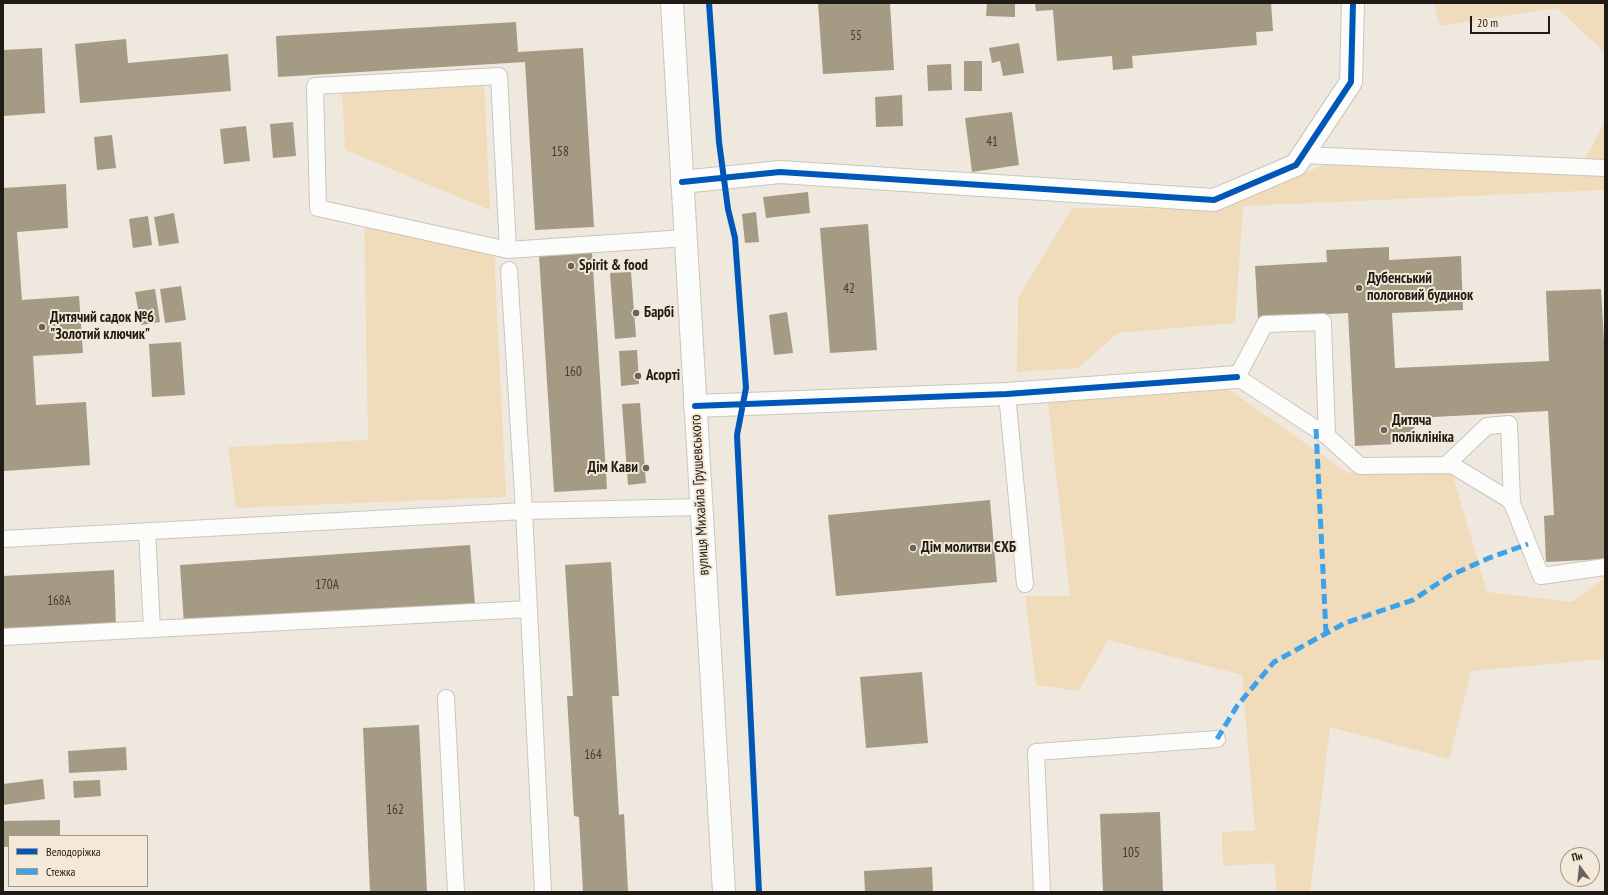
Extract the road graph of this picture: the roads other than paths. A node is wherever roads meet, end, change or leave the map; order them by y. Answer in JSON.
{"nodes":[{"id":1,"x":672,"y":3,"type":"edge"},
{"id":2,"x":1353,"y":3,"type":"edge"},
{"id":3,"x":1303,"y":155,"type":"junction"},
{"id":4,"x":1605,"y":168,"type":"edge"},
{"id":5,"x":682,"y":182,"type":"junction"},
{"id":6,"x":685,"y":238,"type":"junction"},
{"id":7,"x":508,"y":250,"type":"junction"},
{"id":8,"x":509,"y":270,"type":"dead end"},
{"id":9,"x":1237,"y":377,"type":"junction"},
{"id":10,"x":1007,"y":394,"type":"junction"},
{"id":11,"x":695,"y":406,"type":"junction"},
{"id":12,"x":1327,"y":436,"type":"junction"},
{"id":13,"x":1446,"y":465,"type":"junction"},
{"id":14,"x":1512,"y":504,"type":"junction"},
{"id":15,"x":701,"y":507,"type":"junction"},
{"id":16,"x":524,"y":511,"type":"junction"},
{"id":17,"x":147,"y":531,"type":"junction"},
{"id":18,"x":3,"y":539,"type":"edge"},
{"id":19,"x":1605,"y":567,"type":"edge"},
{"id":20,"x":1025,"y":584,"type":"dead end"},
{"id":21,"x":529,"y":609,"type":"junction"},
{"id":22,"x":152,"y":630,"type":"junction"},
{"id":23,"x":3,"y":637,"type":"edge"},
{"id":24,"x":446,"y":698,"type":"dead end"},
{"id":25,"x":1217,"y":739,"type":"dead end"},
{"id":26,"x":456,"y":892,"type":"edge"},
{"id":27,"x":543,"y":892,"type":"edge"},
{"id":28,"x":724,"y":892,"type":"edge"},
{"id":29,"x":1042,"y":892,"type":"edge"}],
"edges":[{"from":1,"to":5,"type":"street","name":"вулиця Михайла Грушевського"},
{"from":2,"to":3,"type":"street"},
{"from":3,"to":4,"type":"lane"},
{"from":3,"to":5,"type":"street"},
{"from":5,"to":6,"type":"street","name":"вулиця Михайла Грушевського"},
{"from":6,"to":7,"type":"lane"},
{"from":6,"to":11,"type":"street","name":"вулиця Михайла Грушевського"},
{"from":7,"to":7,"type":"lane"},
{"from":8,"to":16,"type":"lane"},
{"from":9,"to":10,"type":"street"},
{"from":9,"to":12,"type":"lane"},
{"from":9,"to":12,"type":"lane"},
{"from":10,"to":11,"type":"street"},
{"from":10,"to":20,"type":"lane"},
{"from":11,"to":15,"type":"street","name":"вулиця Михайла Грушевського"},
{"from":12,"to":13,"type":"lane"},
{"from":13,"to":14,"type":"lane"},
{"from":13,"to":14,"type":"lane"},
{"from":14,"to":19,"type":"lane"},
{"from":15,"to":16,"type":"lane"},
{"from":15,"to":28,"type":"street","name":"вулиця Михайла Грушевського"},
{"from":16,"to":17,"type":"lane"},
{"from":16,"to":21,"type":"lane"},
{"from":17,"to":18,"type":"lane"},
{"from":17,"to":22,"type":"lane"},
{"from":21,"to":22,"type":"lane"},
{"from":21,"to":27,"type":"lane"},
{"from":22,"to":23,"type":"lane"},
{"from":24,"to":26,"type":"lane"},
{"from":25,"to":29,"type":"lane"}]}
